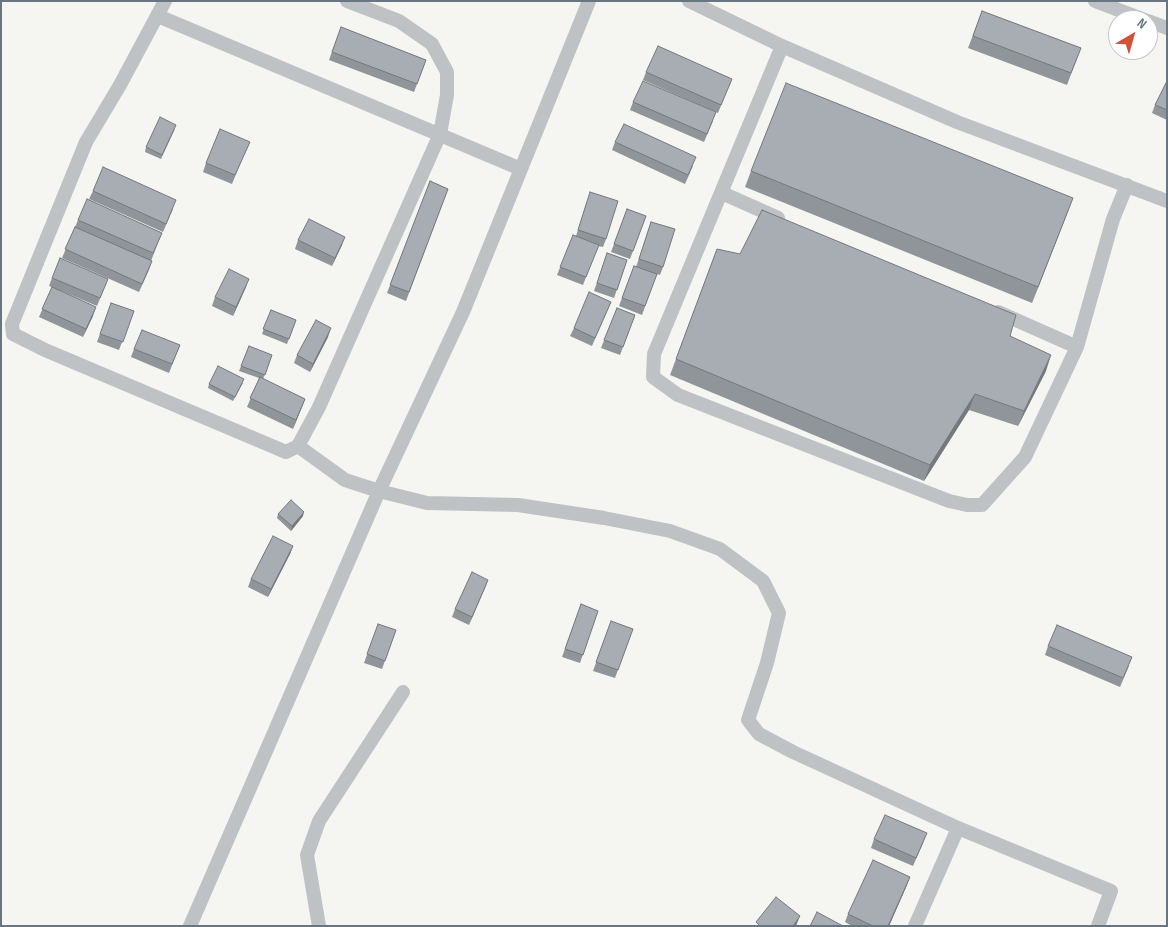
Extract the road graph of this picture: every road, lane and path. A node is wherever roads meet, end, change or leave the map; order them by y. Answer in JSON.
{"nodes":[{"id":1,"x":166,"y":1,"type":"edge"},
{"id":2,"x":348,"y":1,"type":"edge"},
{"id":3,"x":589,"y":1,"type":"edge"},
{"id":4,"x":689,"y":1,"type":"edge"},
{"id":5,"x":1095,"y":1,"type":"edge"},
{"id":6,"x":1118,"y":10,"type":"edge"},
{"id":7,"x":158,"y":16,"type":"junction"},
{"id":8,"x":782,"y":46,"type":"junction"},
{"id":9,"x":440,"y":134,"type":"junction"},
{"id":10,"x":521,"y":169,"type":"junction"},
{"id":11,"x":1127,"y":185,"type":"junction"},
{"id":12,"x":722,"y":193,"type":"junction"},
{"id":13,"x":1167,"y":201,"type":"edge"},
{"id":14,"x":794,"y":225,"type":"edge"},
{"id":15,"x":986,"y":307,"type":"edge"},
{"id":16,"x":1077,"y":347,"type":"junction"},
{"id":17,"x":298,"y":446,"type":"junction"},
{"id":18,"x":379,"y":491,"type":"junction"},
{"id":19,"x":403,"y":692,"type":"dead end"},
{"id":20,"x":958,"y":828,"type":"junction"},
{"id":21,"x":190,"y":926,"type":"edge"},
{"id":22,"x":319,"y":926,"type":"edge"},
{"id":23,"x":916,"y":926,"type":"edge"},
{"id":24,"x":1098,"y":926,"type":"edge"}],
"edges":[{"from":1,"to":7,"type":"lane"},
{"from":2,"to":9,"type":"lane"},
{"from":3,"to":10,"type":"lane"},
{"from":4,"to":8,"type":"lane"},
{"from":5,"to":6,"type":"lane"},
{"from":7,"to":9,"type":"lane"},
{"from":7,"to":17,"type":"lane"},
{"from":8,"to":11,"type":"lane"},
{"from":8,"to":12,"type":"lane"},
{"from":9,"to":10,"type":"lane"},
{"from":9,"to":17,"type":"lane"},
{"from":10,"to":18,"type":"lane"},
{"from":11,"to":13,"type":"lane"},
{"from":11,"to":16,"type":"lane"},
{"from":12,"to":14,"type":"lane"},
{"from":12,"to":16,"type":"lane"},
{"from":15,"to":16,"type":"lane"},
{"from":17,"to":18,"type":"lane"},
{"from":18,"to":20,"type":"lane"},
{"from":18,"to":21,"type":"lane"},
{"from":19,"to":22,"type":"lane"},
{"from":20,"to":23,"type":"lane"},
{"from":20,"to":24,"type":"lane"}]}
